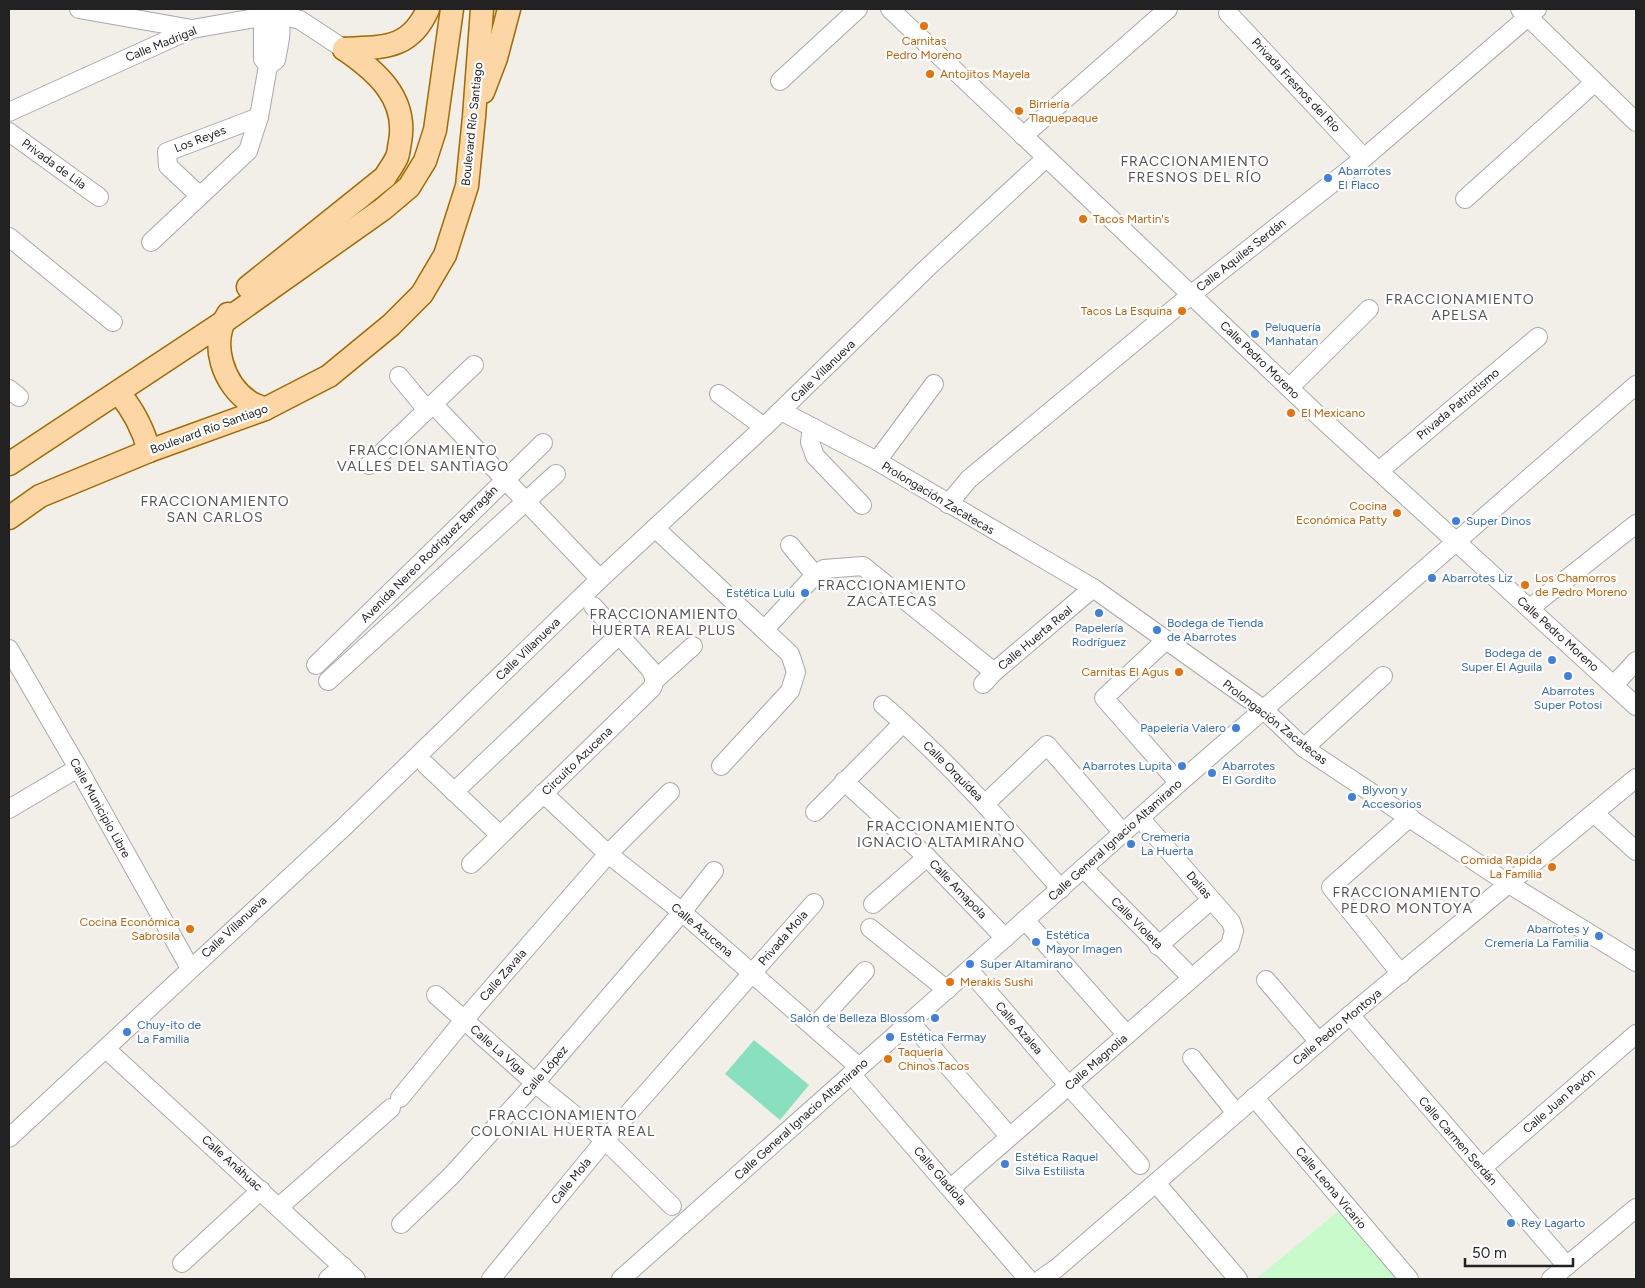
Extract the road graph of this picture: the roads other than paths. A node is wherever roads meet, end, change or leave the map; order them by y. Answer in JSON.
{"nodes":[{"id":1,"x":79,"y":9,"type":"edge"},
{"id":2,"x":428,"y":9,"type":"edge"},
{"id":3,"x":452,"y":9,"type":"edge"},
{"id":4,"x":482,"y":9,"type":"edge"},
{"id":5,"x":509,"y":9,"type":"edge"},
{"id":6,"x":858,"y":9,"type":"edge"},
{"id":7,"x":890,"y":9,"type":"edge"},
{"id":8,"x":1168,"y":9,"type":"edge"},
{"id":9,"x":1528,"y":11,"type":"edge"},
{"id":10,"x":272,"y":13,"type":"edge"},
{"id":11,"x":1228,"y":13,"type":"dead end"},
{"id":12,"x":145,"y":21,"type":"junction"},
{"id":13,"x":192,"y":29,"type":"junction"},
{"id":14,"x":344,"y":49,"type":"junction"},
{"id":15,"x":140,"y":52,"type":"junction"},
{"id":16,"x":780,"y":81,"type":"dead end"},
{"id":17,"x":1595,"y":82,"type":"junction"},
{"id":18,"x":9,"y":112,"type":"edge"},
{"id":19,"x":259,"y":117,"type":"junction"},
{"id":20,"x":474,"y":117,"type":"junction"},
{"id":21,"x":1636,"y":122,"type":"edge"},
{"id":22,"x":9,"y":132,"type":"edge"},
{"id":23,"x":1022,"y":136,"type":"junction"},
{"id":24,"x":1046,"y":158,"type":"junction"},
{"id":25,"x":1364,"y":158,"type":"junction"},
{"id":26,"x":200,"y":196,"type":"junction"},
{"id":27,"x":99,"y":197,"type":"dead end"},
{"id":28,"x":1465,"y":199,"type":"dead end"},
{"id":29,"x":9,"y":237,"type":"edge"},
{"id":30,"x":151,"y":242,"type":"dead end"},
{"id":31,"x":1192,"y":294,"type":"junction"},
{"id":32,"x":1369,"y":308,"type":"dead end"},
{"id":33,"x":113,"y":322,"type":"dead end"},
{"id":34,"x":222,"y":323,"type":"junction"},
{"id":35,"x":1538,"y":338,"type":"dead end"},
{"id":36,"x":474,"y":365,"type":"dead end"},
{"id":37,"x":399,"y":376,"type":"dead end"},
{"id":38,"x":934,"y":384,"type":"dead end"},
{"id":39,"x":1636,"y":385,"type":"edge"},
{"id":40,"x":1289,"y":388,"type":"junction"},
{"id":41,"x":119,"y":393,"type":"junction"},
{"id":42,"x":719,"y":394,"type":"dead end"},
{"id":43,"x":430,"y":407,"type":"junction"},
{"id":44,"x":265,"y":409,"type":"junction"},
{"id":45,"x":782,"y":411,"type":"junction"},
{"id":46,"x":764,"y":427,"type":"junction"},
{"id":47,"x":812,"y":427,"type":"junction"},
{"id":48,"x":542,"y":442,"type":"dead end"},
{"id":49,"x":149,"y":451,"type":"junction"},
{"id":50,"x":877,"y":461,"type":"junction"},
{"id":51,"x":9,"y":464,"type":"edge"},
{"id":52,"x":369,"y":465,"type":"dead end"},
{"id":53,"x":1378,"y":470,"type":"junction"},
{"id":54,"x":556,"y":474,"type":"dead end"},
{"id":55,"x":504,"y":480,"type":"junction"},
{"id":56,"x":526,"y":502,"type":"junction"},
{"id":57,"x":948,"y":504,"type":"junction"},
{"id":58,"x":862,"y":505,"type":"dead end"},
{"id":59,"x":9,"y":518,"type":"edge"},
{"id":60,"x":1636,"y":524,"type":"edge"},
{"id":61,"x":655,"y":528,"type":"junction"},
{"id":62,"x":1455,"y":541,"type":"junction"},
{"id":63,"x":790,"y":544,"type":"dead end"},
{"id":64,"x":814,"y":575,"type":"junction"},
{"id":65,"x":600,"y":579,"type":"junction"},
{"id":66,"x":399,"y":585,"type":"junction"},
{"id":67,"x":1093,"y":588,"type":"junction"},
{"id":68,"x":416,"y":602,"type":"junction"},
{"id":69,"x":593,"y":606,"type":"dead end"},
{"id":70,"x":1530,"y":608,"type":"junction"},
{"id":71,"x":764,"y":630,"type":"junction"},
{"id":72,"x":619,"y":635,"type":"junction"},
{"id":73,"x":1166,"y":640,"type":"junction"},
{"id":74,"x":693,"y":646,"type":"dead end"},
{"id":75,"x":9,"y":649,"type":"edge"},
{"id":76,"x":1636,"y":661,"type":"edge"},
{"id":77,"x":316,"y":665,"type":"dead end"},
{"id":78,"x":1383,"y":676,"type":"dead end"},
{"id":79,"x":328,"y":680,"type":"dead end"},
{"id":80,"x":655,"y":680,"type":"junction"},
{"id":81,"x":1614,"y":685,"type":"junction"},
{"id":82,"x":883,"y":706,"type":"dead end"},
{"id":83,"x":1636,"y":706,"type":"edge"},
{"id":84,"x":1263,"y":709,"type":"junction"},
{"id":85,"x":903,"y":722,"type":"junction"},
{"id":86,"x":1304,"y":748,"type":"junction"},
{"id":87,"x":426,"y":765,"type":"dead end"},
{"id":88,"x":721,"y":766,"type":"dead end"},
{"id":89,"x":78,"y":768,"type":"junction"},
{"id":90,"x":1636,"y":778,"type":"edge"},
{"id":91,"x":844,"y":781,"type":"junction"},
{"id":92,"x":1178,"y":783,"type":"junction"},
{"id":93,"x":454,"y":792,"type":"junction"},
{"id":94,"x":670,"y":792,"type":"dead end"},
{"id":95,"x":544,"y":793,"type":"junction"},
{"id":96,"x":985,"y":804,"type":"junction"},
{"id":97,"x":9,"y":809,"type":"edge"},
{"id":98,"x":815,"y":812,"type":"dead end"},
{"id":99,"x":1595,"y":814,"type":"junction"},
{"id":100,"x":1140,"y":818,"type":"junction"},
{"id":101,"x":1410,"y":818,"type":"junction"},
{"id":102,"x":1123,"y":833,"type":"junction"},
{"id":103,"x":500,"y":835,"type":"junction"},
{"id":104,"x":1636,"y":851,"type":"edge"},
{"id":105,"x":608,"y":854,"type":"junction"},
{"id":106,"x":927,"y":857,"type":"junction"},
{"id":107,"x":471,"y":864,"type":"dead end"},
{"id":108,"x":1083,"y":868,"type":"junction"},
{"id":109,"x":714,"y":871,"type":"dead end"},
{"id":110,"x":1509,"y":884,"type":"junction"},
{"id":111,"x":1061,"y":889,"type":"junction"},
{"id":112,"x":1211,"y":900,"type":"junction"},
{"id":113,"x":814,"y":903,"type":"dead end"},
{"id":114,"x":872,"y":904,"type":"dead end"},
{"id":115,"x":682,"y":912,"type":"junction"},
{"id":116,"x":1025,"y":920,"type":"junction"},
{"id":117,"x":870,"y":928,"type":"dead end"},
{"id":118,"x":1234,"y":931,"type":"joint"},
{"id":119,"x":1005,"y":938,"type":"junction"},
{"id":120,"x":1158,"y":946,"type":"junction"},
{"id":121,"x":1636,"y":962,"type":"edge"},
{"id":122,"x":190,"y":968,"type":"junction"},
{"id":123,"x":969,"y":970,"type":"junction"},
{"id":124,"x":866,"y":971,"type":"dead end"},
{"id":125,"x":753,"y":973,"type":"junction"},
{"id":126,"x":1401,"y":974,"type":"junction"},
{"id":127,"x":1192,"y":978,"type":"junction"},
{"id":128,"x":1266,"y":980,"type":"dead end"},
{"id":129,"x":946,"y":990,"type":"junction"},
{"id":130,"x":436,"y":996,"type":"dead end"},
{"id":131,"x":1350,"y":1015,"type":"junction"},
{"id":132,"x":464,"y":1020,"type":"junction"},
{"id":133,"x":910,"y":1022,"type":"junction"},
{"id":134,"x":814,"y":1027,"type":"junction"},
{"id":135,"x":1636,"y":1034,"type":"edge"},
{"id":136,"x":1127,"y":1035,"type":"junction"},
{"id":137,"x":1319,"y":1042,"type":"junction"},
{"id":138,"x":106,"y":1049,"type":"junction"},
{"id":139,"x":1192,"y":1058,"type":"dead end"},
{"id":140,"x":855,"y":1071,"type":"junction"},
{"id":141,"x":536,"y":1083,"type":"junction"},
{"id":142,"x":1069,"y":1086,"type":"junction"},
{"id":143,"x":1254,"y":1097,"type":"junction"},
{"id":144,"x":1236,"y":1113,"type":"junction"},
{"id":145,"x":1009,"y":1136,"type":"junction"},
{"id":146,"x":9,"y":1138,"type":"edge"},
{"id":147,"x":604,"y":1140,"type":"junction"},
{"id":148,"x":1140,"y":1165,"type":"dead end"},
{"id":149,"x":1482,"y":1168,"type":"junction"},
{"id":150,"x":1156,"y":1182,"type":"junction"},
{"id":151,"x":951,"y":1188,"type":"junction"},
{"id":152,"x":261,"y":1190,"type":"junction"},
{"id":153,"x":672,"y":1206,"type":"dead end"},
{"id":154,"x":279,"y":1207,"type":"junction"},
{"id":155,"x":1636,"y":1208,"type":"edge"},
{"id":156,"x":401,"y":1224,"type":"dead end"},
{"id":157,"x":182,"y":1263,"type":"dead end"},
{"id":158,"x":343,"y":1266,"type":"junction"},
{"id":159,"x":1567,"y":1266,"type":"junction"},
{"id":160,"x":1061,"y":1274,"type":"edge"},
{"id":161,"x":328,"y":1279,"type":"edge"},
{"id":162,"x":356,"y":1279,"type":"edge"},
{"id":163,"x":491,"y":1279,"type":"edge"},
{"id":164,"x":621,"y":1279,"type":"edge"},
{"id":165,"x":1028,"y":1279,"type":"edge"},
{"id":166,"x":1041,"y":1279,"type":"edge"},
{"id":167,"x":1238,"y":1279,"type":"edge"},
{"id":168,"x":1409,"y":1279,"type":"edge"},
{"id":169,"x":1551,"y":1279,"type":"edge"}],
"edges":[{"from":1,"to":12,"type":"street"},
{"from":2,"to":14,"type":"main road"},
{"from":3,"to":34,"type":"main road"},
{"from":4,"to":20,"type":"main road","name":"Boulevard Río Santiago"},
{"from":5,"to":20,"type":"main road"},
{"from":6,"to":16,"type":"street"},
{"from":7,"to":23,"type":"street","name":"Calle Pedro Moreno"},
{"from":8,"to":23,"type":"street"},
{"from":9,"to":17,"type":"street"},
{"from":9,"to":25,"type":"street","name":"Calle Aquiles Serdán"},
{"from":10,"to":13,"type":"street","name":"Calle Madrigal"},
{"from":10,"to":14,"type":"street","name":"Calle Madrigal"},
{"from":10,"to":19,"type":"street"},
{"from":11,"to":25,"type":"street","name":"Privada Fresnos del Río"},
{"from":12,"to":13,"type":"street"},
{"from":12,"to":15,"type":"street"},
{"from":13,"to":15,"type":"street","name":"Calle Madrigal"},
{"from":14,"to":34,"type":"main road"},
{"from":15,"to":18,"type":"street","name":"Calle Madrigal"},
{"from":17,"to":21,"type":"street"},
{"from":17,"to":28,"type":"street"},
{"from":19,"to":26,"type":"street"},
{"from":19,"to":26,"type":"street","name":"Los Reyes"},
{"from":20,"to":44,"type":"main road","name":"Boulevard Río Santiago"},
{"from":22,"to":27,"type":"street","name":"Privada de Lila"},
{"from":23,"to":24,"type":"street","name":"Calle Pedro Moreno"},
{"from":24,"to":31,"type":"street","name":"Calle Pedro Moreno"},
{"from":24,"to":45,"type":"street","name":"Calle Villanueva"},
{"from":25,"to":31,"type":"street","name":"Calle Aquiles Serdán"},
{"from":26,"to":30,"type":"street"},
{"from":29,"to":33,"type":"street"},
{"from":31,"to":40,"type":"street","name":"Calle Pedro Moreno"},
{"from":31,"to":57,"type":"street","name":"Calle Aquiles Serdán"},
{"from":32,"to":40,"type":"street"},
{"from":34,"to":41,"type":"main road"},
{"from":34,"to":44,"type":"main road"},
{"from":35,"to":53,"type":"street","name":"Privada Patriotismo"},
{"from":36,"to":43,"type":"street"},
{"from":37,"to":43,"type":"street"},
{"from":38,"to":50,"type":"street"},
{"from":39,"to":62,"type":"street","name":"Calle General Ignacio Altamirano"},
{"from":40,"to":53,"type":"street","name":"Calle Pedro Moreno"},
{"from":41,"to":49,"type":"main road"},
{"from":41,"to":51,"type":"main road"},
{"from":42,"to":46,"type":"street"},
{"from":43,"to":52,"type":"street"},
{"from":43,"to":55,"type":"street"},
{"from":44,"to":49,"type":"main road","name":"Boulevard Río Santiago"},
{"from":45,"to":46,"type":"street","name":"Calle Villanueva"},
{"from":45,"to":47,"type":"street","name":"Prolongación Zacatecas"},
{"from":46,"to":61,"type":"street","name":"Calle Villanueva"},
{"from":47,"to":50,"type":"street","name":"Prolongación Zacatecas"},
{"from":47,"to":58,"type":"street"},
{"from":48,"to":55,"type":"street","name":"Avenida Nereo Rodríguez Barragán"},
{"from":49,"to":59,"type":"main road","name":"Boulevard Río Santiago"},
{"from":50,"to":57,"type":"street","name":"Prolongación Zacatecas"},
{"from":53,"to":62,"type":"street","name":"Calle Pedro Moreno"},
{"from":54,"to":56,"type":"street","name":"Avenida Nereo Rodríguez Barragán"},
{"from":55,"to":56,"type":"street"},
{"from":55,"to":66,"type":"street","name":"Avenida Nereo Rodríguez Barragán"},
{"from":56,"to":65,"type":"street"},
{"from":56,"to":68,"type":"street","name":"Avenida Nereo Rodríguez Barragán"},
{"from":57,"to":67,"type":"street","name":"Prolongación Zacatecas"},
{"from":60,"to":70,"type":"street"},
{"from":61,"to":65,"type":"street","name":"Calle Villanueva"},
{"from":61,"to":71,"type":"street"},
{"from":62,"to":70,"type":"street","name":"Calle Pedro Moreno"},
{"from":62,"to":84,"type":"street","name":"Calle General Ignacio Altamirano"},
{"from":63,"to":64,"type":"street"},
{"from":64,"to":67,"type":"street","name":"Calle Huerta Real"},
{"from":64,"to":71,"type":"street"},
{"from":65,"to":122,"type":"street","name":"Calle Villanueva"},
{"from":66,"to":68,"type":"street"},
{"from":66,"to":77,"type":"street","name":"Avenida Nereo Rodríguez Barragán"},
{"from":67,"to":73,"type":"street","name":"Prolongación Zacatecas"},
{"from":68,"to":79,"type":"street","name":"Avenida Nereo Rodríguez Barragán"},
{"from":69,"to":72,"type":"street"},
{"from":70,"to":81,"type":"street","name":"Calle Pedro Moreno"},
{"from":71,"to":88,"type":"street"},
{"from":72,"to":80,"type":"street"},
{"from":72,"to":93,"type":"street"},
{"from":73,"to":84,"type":"street","name":"Prolongación Zacatecas"},
{"from":73,"to":92,"type":"street"},
{"from":74,"to":80,"type":"street","name":"Circuito Azucena"},
{"from":75,"to":89,"type":"street","name":"Calle Municipio Libre"},
{"from":76,"to":81,"type":"street"},
{"from":78,"to":86,"type":"street"},
{"from":80,"to":95,"type":"street","name":"Circuito Azucena"},
{"from":81,"to":83,"type":"street","name":"Calle Pedro Moreno"},
{"from":82,"to":85,"type":"street","name":"Calle Orquídea"},
{"from":84,"to":86,"type":"street","name":"Prolongación Zacatecas"},
{"from":84,"to":92,"type":"street","name":"Calle General Ignacio Altamirano"},
{"from":85,"to":91,"type":"street"},
{"from":85,"to":96,"type":"street","name":"Calle Orquídea"},
{"from":86,"to":101,"type":"street","name":"Prolongación Zacatecas"},
{"from":87,"to":93,"type":"street"},
{"from":89,"to":97,"type":"street"},
{"from":89,"to":122,"type":"street","name":"Calle Municipio Libre"},
{"from":90,"to":99,"type":"street","name":"Calle Pedro Montoya"},
{"from":91,"to":98,"type":"street"},
{"from":91,"to":106,"type":"street","name":"Calle Amapola"},
{"from":92,"to":100,"type":"street","name":"Calle General Ignacio Altamirano"},
{"from":93,"to":103,"type":"street"},
{"from":94,"to":105,"type":"street","name":"Calle Zavala"},
{"from":95,"to":103,"type":"street","name":"Circuito Azucena"},
{"from":95,"to":105,"type":"street","name":"Calle Azucena"},
{"from":96,"to":102,"type":"street"},
{"from":96,"to":111,"type":"street","name":"Calle Orquídea"},
{"from":99,"to":104,"type":"street"},
{"from":99,"to":110,"type":"street","name":"Calle Pedro Montoya"},
{"from":100,"to":102,"type":"street","name":"Calle General Ignacio Altamirano"},
{"from":100,"to":112,"type":"street","name":"Dalias"},
{"from":101,"to":110,"type":"street","name":"Prolongación Zacatecas"},
{"from":101,"to":126,"type":"street"},
{"from":102,"to":108,"type":"street","name":"Calle General Ignacio Altamirano"},
{"from":103,"to":107,"type":"street","name":"Circuito Azucena"},
{"from":105,"to":115,"type":"street","name":"Calle Azucena"},
{"from":105,"to":132,"type":"street","name":"Calle Zavala"},
{"from":106,"to":114,"type":"street"},
{"from":106,"to":119,"type":"street","name":"Calle Amapola"},
{"from":108,"to":111,"type":"street","name":"Calle General Ignacio Altamirano"},
{"from":108,"to":120,"type":"street","name":"Calle Violeta"},
{"from":109,"to":115,"type":"street","name":"Calle López"},
{"from":110,"to":121,"type":"street","name":"Prolongación Zacatecas"},
{"from":110,"to":126,"type":"street","name":"Calle Pedro Montoya"},
{"from":111,"to":116,"type":"street","name":"Calle General Ignacio Altamirano"},
{"from":112,"to":118,"type":"street","name":"Dalias"},
{"from":112,"to":120,"type":"street"},
{"from":113,"to":125,"type":"street","name":"Privada Mola"},
{"from":115,"to":125,"type":"street","name":"Calle Azucena"},
{"from":115,"to":141,"type":"street","name":"Calle López"},
{"from":116,"to":119,"type":"street","name":"Calle General Ignacio Altamirano"},
{"from":116,"to":136,"type":"street"},
{"from":117,"to":129,"type":"street"},
{"from":118,"to":127,"type":"street","name":"Calle Magnolia"},
{"from":119,"to":123,"type":"street","name":"Calle General Ignacio Altamirano"},
{"from":120,"to":127,"type":"street","name":"Calle Violeta"},
{"from":122,"to":138,"type":"street","name":"Calle Villanueva"},
{"from":123,"to":129,"type":"street","name":"Calle General Ignacio Altamirano"},
{"from":123,"to":142,"type":"street","name":"Calle Azalea"},
{"from":124,"to":134,"type":"street"},
{"from":125,"to":134,"type":"street","name":"Calle Azucena"},
{"from":125,"to":147,"type":"street","name":"Calle Mola"},
{"from":126,"to":131,"type":"street","name":"Calle Pedro Montoya"},
{"from":127,"to":136,"type":"street","name":"Calle Magnolia"},
{"from":128,"to":137,"type":"street"},
{"from":129,"to":133,"type":"street","name":"Calle General Ignacio Altamirano"},
{"from":130,"to":132,"type":"street","name":"Calle La Viga"},
{"from":131,"to":137,"type":"street","name":"Calle Pedro Montoya"},
{"from":131,"to":149,"type":"street","name":"Calle Carmen Serdán"},
{"from":132,"to":141,"type":"street","name":"Calle La Viga"},
{"from":132,"to":154,"type":"street","name":"Calle Zavala"},
{"from":133,"to":140,"type":"street","name":"Calle General Ignacio Altamirano"},
{"from":133,"to":145,"type":"street"},
{"from":134,"to":140,"type":"street","name":"Calle Azucena"},
{"from":135,"to":149,"type":"street","name":"Calle Juan Pavón"},
{"from":136,"to":142,"type":"street","name":"Calle Magnolia"},
{"from":137,"to":143,"type":"street","name":"Calle Pedro Montoya"},
{"from":138,"to":146,"type":"street","name":"Calle Villanueva"},
{"from":138,"to":152,"type":"street","name":"Calle Anáhuac"},
{"from":139,"to":144,"type":"street"},
{"from":140,"to":151,"type":"street","name":"Calle Gladiola"},
{"from":140,"to":164,"type":"street","name":"Calle General Ignacio Altamirano"},
{"from":141,"to":147,"type":"street","name":"Calle La Viga"},
{"from":141,"to":156,"type":"street","name":"Calle López"},
{"from":142,"to":145,"type":"street","name":"Calle Magnolia"},
{"from":142,"to":148,"type":"street","name":"Calle Azalea"},
{"from":143,"to":144,"type":"street","name":"Calle Pedro Montoya"},
{"from":143,"to":168,"type":"street","name":"Calle Leona Vicario"},
{"from":144,"to":150,"type":"street","name":"Calle Pedro Montoya"},
{"from":145,"to":151,"type":"street","name":"Calle Magnolia"},
{"from":147,"to":153,"type":"street","name":"Calle La Viga"},
{"from":147,"to":163,"type":"street","name":"Calle Mola"},
{"from":149,"to":159,"type":"street","name":"Calle Carmen Serdán"},
{"from":150,"to":160,"type":"street","name":"Calle Pedro Montoya"},
{"from":150,"to":167,"type":"street"},
{"from":151,"to":165,"type":"street","name":"Calle Gladiola"},
{"from":152,"to":154,"type":"street","name":"Calle Anáhuac"},
{"from":152,"to":157,"type":"street"},
{"from":154,"to":158,"type":"street","name":"Calle Anáhuac"},
{"from":155,"to":159,"type":"street"},
{"from":158,"to":161,"type":"street"},
{"from":158,"to":162,"type":"street","name":"Calle Anáhuac"},
{"from":159,"to":169,"type":"street"},
{"from":160,"to":166,"type":"street","name":"Calle Pedro Montoya"}]}
